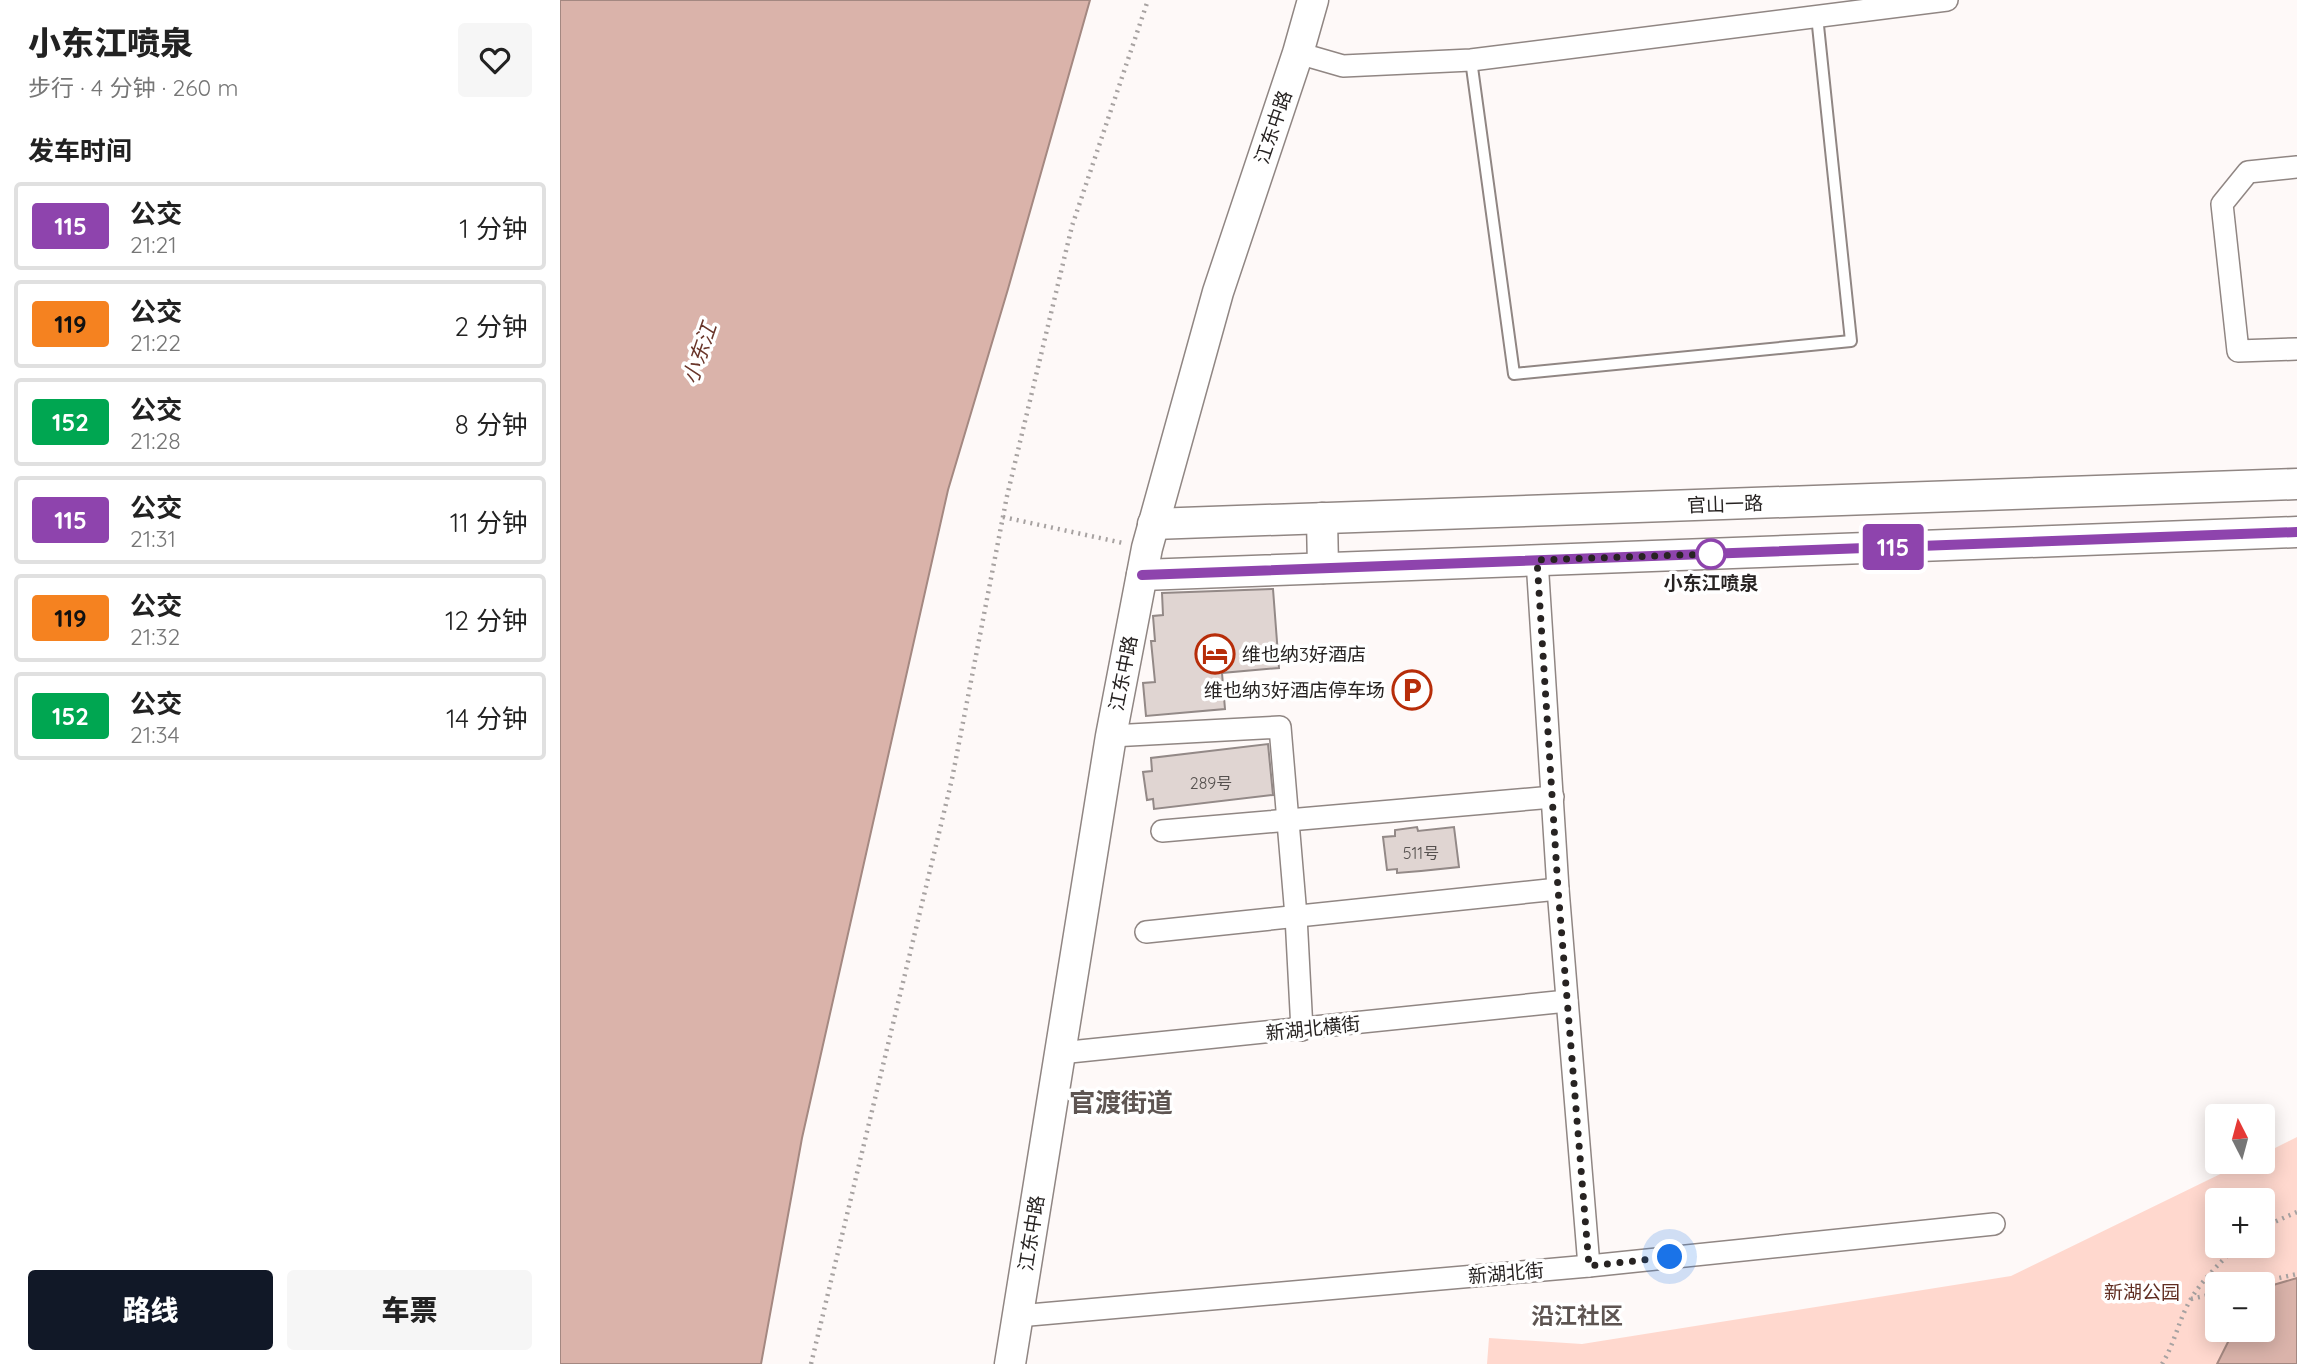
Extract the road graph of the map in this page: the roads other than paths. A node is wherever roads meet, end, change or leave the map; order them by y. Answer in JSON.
{"nodes":[{"id":1,"x":1313,"y":0,"type":"edge"},
{"id":2,"x":1947,"y":0,"type":"edge"},
{"id":3,"x":1817,"y":16,"type":"junction"},
{"id":4,"x":1298,"y":53,"type":"junction"},
{"id":5,"x":1471,"y":60,"type":"junction"},
{"id":6,"x":2297,"y":167,"type":"edge"},
{"id":7,"x":2297,"y":349,"type":"edge"},
{"id":8,"x":2297,"y":484,"type":"edge"},
{"id":9,"x":1322,"y":519,"type":"junction"},
{"id":10,"x":2297,"y":532,"type":"edge"},
{"id":11,"x":1148,"y":549,"type":"junction"},
{"id":12,"x":1537,"y":560,"type":"junction"},
{"id":13,"x":1323,"y":568,"type":"junction"},
{"id":14,"x":1111,"y":736,"type":"junction"},
{"id":15,"x":1553,"y":797,"type":"junction"},
{"id":16,"x":1287,"y":820,"type":"junction"},
{"id":17,"x":1162,"y":831,"type":"dead end"},
{"id":18,"x":1558,"y":889,"type":"junction"},
{"id":19,"x":1296,"y":916,"type":"junction"},
{"id":20,"x":1146,"y":932,"type":"dead end"},
{"id":21,"x":1567,"y":1001,"type":"junction"},
{"id":22,"x":1302,"y":1030,"type":"junction"},
{"id":23,"x":1060,"y":1053,"type":"junction"},
{"id":24,"x":1994,"y":1224,"type":"dead end"},
{"id":25,"x":1589,"y":1266,"type":"junction"},
{"id":26,"x":1018,"y":1316,"type":"junction"},
{"id":27,"x":1010,"y":1364,"type":"edge"}],
"edges":[{"from":1,"to":4,"type":"main road","name":"江东中路"},
{"from":2,"to":3,"type":"street"},
{"from":3,"to":5,"type":"street"},
{"from":3,"to":5,"type":"lane"},
{"from":4,"to":5,"type":"street"},
{"from":4,"to":11,"type":"main road","name":"江东中路"},
{"from":6,"to":7,"type":"street"},
{"from":8,"to":9,"type":"main road","name":"官山一路"},
{"from":9,"to":11,"type":"main road","name":"官山一路"},
{"from":9,"to":13,"type":"main road"},
{"from":10,"to":12,"type":"main road"},
{"from":11,"to":13,"type":"main road"},
{"from":11,"to":14,"type":"main road","name":"江东中路"},
{"from":12,"to":13,"type":"main road"},
{"from":12,"to":15,"type":"street"},
{"from":14,"to":16,"type":"street"},
{"from":14,"to":23,"type":"main road","name":"江东中路"},
{"from":15,"to":16,"type":"street"},
{"from":15,"to":18,"type":"street"},
{"from":16,"to":17,"type":"street"},
{"from":16,"to":19,"type":"street"},
{"from":18,"to":19,"type":"street"},
{"from":18,"to":21,"type":"street"},
{"from":19,"to":20,"type":"street"},
{"from":19,"to":22,"type":"street"},
{"from":21,"to":22,"type":"street","name":"新湖北横街"},
{"from":21,"to":25,"type":"street"},
{"from":22,"to":23,"type":"street","name":"新湖北横街"},
{"from":23,"to":26,"type":"main road","name":"江东中路"},
{"from":24,"to":25,"type":"street","name":"新湖北街"},
{"from":25,"to":26,"type":"street","name":"新湖北街"},
{"from":26,"to":27,"type":"main road","name":"江东中路"}]}
